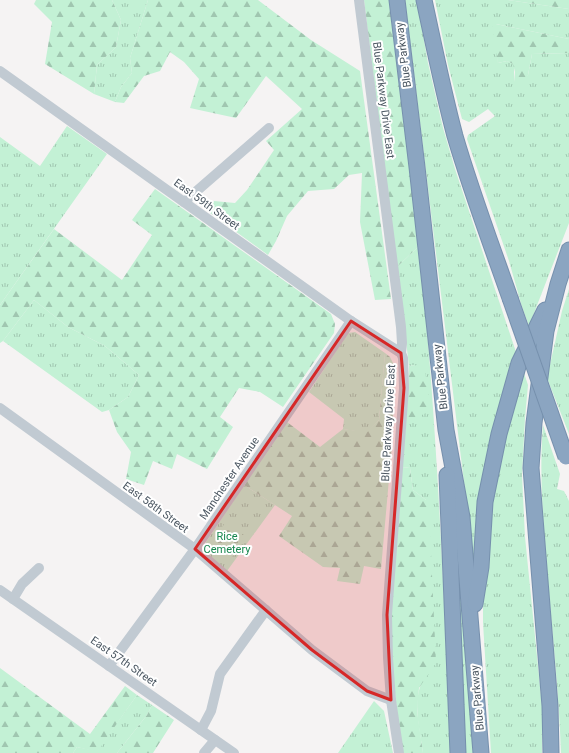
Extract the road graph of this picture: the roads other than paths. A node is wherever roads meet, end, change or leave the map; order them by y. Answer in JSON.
{"nodes":[{"id":1,"x":359,"y":0,"type":"edge"},
{"id":2,"x":397,"y":0,"type":"edge"},
{"id":3,"x":424,"y":0,"type":"edge"},
{"id":4,"x":0,"y":71,"type":"edge"},
{"id":5,"x":269,"y":128,"type":"dead end"},
{"id":6,"x":184,"y":202,"type":"junction"},
{"id":7,"x":569,"y":250,"type":"edge"},
{"id":8,"x":558,"y":284,"type":"junction"},
{"id":9,"x":350,"y":321,"type":"junction"},
{"id":10,"x":401,"y":353,"type":"junction"},
{"id":11,"x":0,"y":408,"type":"edge"},
{"id":12,"x":446,"y":430,"type":"junction"},
{"id":13,"x":567,"y":462,"type":"edge"},
{"id":14,"x":195,"y":549,"type":"junction"},
{"id":15,"x":39,"y":568,"type":"dead end"},
{"id":16,"x":0,"y":590,"type":"edge"},
{"id":17,"x":13,"y":599,"type":"junction"},
{"id":18,"x":266,"y":610,"type":"junction"},
{"id":19,"x":471,"y":630,"type":"junction"},
{"id":20,"x":109,"y":666,"type":"junction"},
{"id":21,"x":391,"y":700,"type":"junction"},
{"id":22,"x":200,"y":730,"type":"junction"},
{"id":23,"x":215,"y":740,"type":"junction"},
{"id":24,"x":204,"y":753,"type":"edge"},
{"id":25,"x":234,"y":753,"type":"edge"},
{"id":26,"x":399,"y":753,"type":"edge"},
{"id":27,"x":458,"y":753,"type":"edge"},
{"id":28,"x":481,"y":753,"type":"edge"},
{"id":29,"x":551,"y":753,"type":"edge"}],
"edges":[{"from":1,"to":10,"type":"street","name":"Blue Parkway Drive East"},
{"from":2,"to":12,"type":"highway","name":"Blue Parkway"},
{"from":3,"to":13,"type":"highway","bridge":true},
{"from":4,"to":6,"type":"street","name":"East 59th Street"},
{"from":5,"to":6,"type":"street"},
{"from":6,"to":9,"type":"street","name":"East 59th Street"},
{"from":7,"to":8,"type":"highway"},
{"from":8,"to":19,"type":"highway"},
{"from":8,"to":29,"type":"highway"},
{"from":9,"to":10,"type":"street","name":"East 59th Street"},
{"from":9,"to":14,"type":"street","name":"Manchester Avenue"},
{"from":10,"to":21,"type":"street","name":"Blue Parkway Drive East"},
{"from":11,"to":14,"type":"street","name":"East 58th Street"},
{"from":12,"to":19,"type":"highway","name":"Blue Parkway"},
{"from":12,"to":27,"type":"highway"},
{"from":14,"to":18,"type":"street","name":"East 58th Street"},
{"from":14,"to":20,"type":"street","name":"Manchester Avenue"},
{"from":15,"to":17,"type":"street"},
{"from":16,"to":17,"type":"street","name":"East 57th Street"},
{"from":17,"to":20,"type":"street","name":"East 57th Street"},
{"from":18,"to":21,"type":"street","name":"East 58th Street"},
{"from":18,"to":22,"type":"street"},
{"from":19,"to":28,"type":"highway","name":"Blue Parkway"},
{"from":20,"to":22,"type":"street","name":"East 57th Street"},
{"from":21,"to":26,"type":"street","name":"Blue Parkway Drive East"},
{"from":22,"to":23,"type":"street","name":"East 57th Street"},
{"from":23,"to":24,"type":"street"},
{"from":23,"to":25,"type":"street","name":"East 57th Street"}]}
